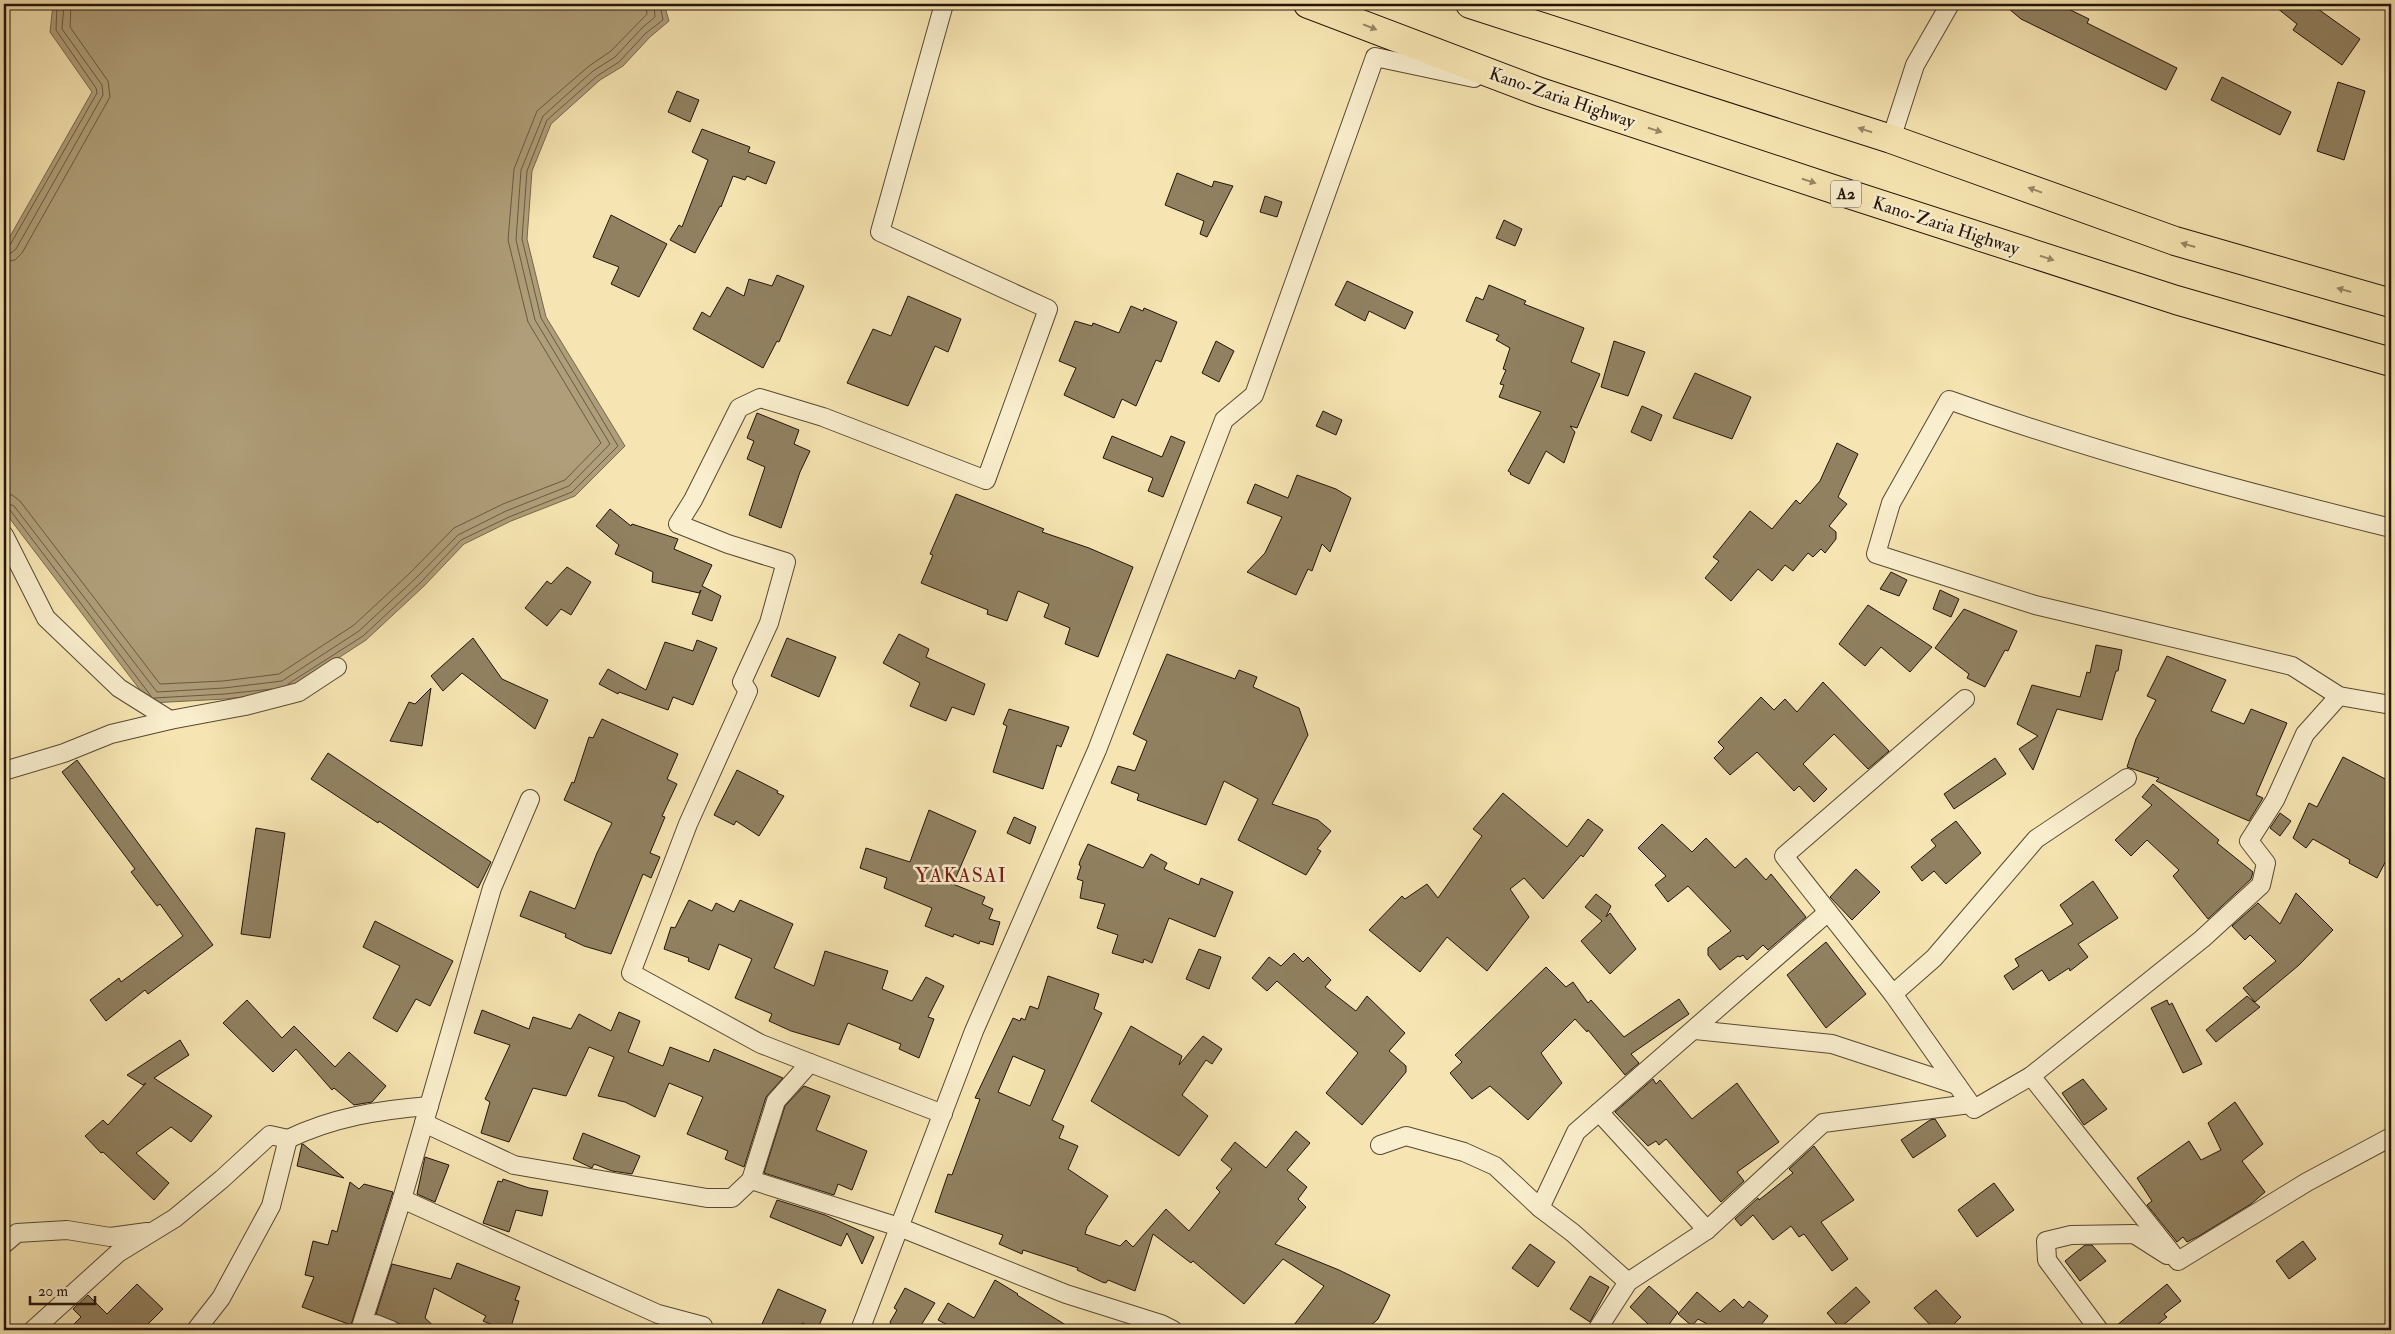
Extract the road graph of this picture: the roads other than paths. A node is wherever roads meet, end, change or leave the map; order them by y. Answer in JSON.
{"nodes":[{"id":1,"x":944,"y":4,"type":"edge"},
{"id":2,"x":1308,"y":4,"type":"edge"},
{"id":3,"x":1470,"y":4,"type":"edge"},
{"id":4,"x":1950,"y":4,"type":"edge"},
{"id":5,"x":1540,"y":92,"type":"junction"},
{"id":6,"x":1891,"y":139,"type":"junction"},
{"id":7,"x":2391,"y":303,"type":"edge"},
{"id":8,"x":2391,"y":362,"type":"edge"},
{"id":9,"x":2391,"y":528,"type":"edge"},
{"id":10,"x":4,"y":535,"type":"edge"},
{"id":11,"x":337,"y":667,"type":"dead end"},
{"id":12,"x":2339,"y":696,"type":"junction"},
{"id":13,"x":1966,"y":699,"type":"dead end"},
{"id":14,"x":2391,"y":705,"type":"edge"},
{"id":15,"x":170,"y":720,"type":"junction"},
{"id":16,"x":4,"y":771,"type":"edge"},
{"id":17,"x":2127,"y":778,"type":"dead end"},
{"id":18,"x":530,"y":799,"type":"dead end"},
{"id":19,"x":1828,"y":912,"type":"junction"},
{"id":20,"x":1893,"y":994,"type":"junction"},
{"id":21,"x":1695,"y":1030,"type":"junction"},
{"id":22,"x":810,"y":1063,"type":"junction"},
{"id":23,"x":2031,"y":1076,"type":"junction"},
{"id":24,"x":1957,"y":1085,"type":"junction"},
{"id":25,"x":1970,"y":1104,"type":"junction"},
{"id":26,"x":1599,"y":1112,"type":"junction"},
{"id":27,"x":943,"y":1114,"type":"junction"},
{"id":28,"x":427,"y":1115,"type":"junction"},
{"id":29,"x":2391,"y":1137,"type":"edge"},
{"id":30,"x":288,"y":1139,"type":"junction"},
{"id":31,"x":1380,"y":1145,"type":"dead end"},
{"id":32,"x":751,"y":1180,"type":"junction"},
{"id":33,"x":402,"y":1199,"type":"junction"},
{"id":34,"x":1540,"y":1208,"type":"junction"},
{"id":35,"x":899,"y":1227,"type":"junction"},
{"id":36,"x":155,"y":1230,"type":"junction"},
{"id":37,"x":1707,"y":1230,"type":"junction"},
{"id":38,"x":4,"y":1244,"type":"edge"},
{"id":39,"x":2178,"y":1262,"type":"junction"},
{"id":40,"x":1628,"y":1282,"type":"junction"},
{"id":41,"x":703,"y":1326,"type":"dead end"},
{"id":42,"x":376,"y":1328,"type":"edge"},
{"id":43,"x":33,"y":1330,"type":"edge"},
{"id":44,"x":196,"y":1330,"type":"edge"},
{"id":45,"x":860,"y":1330,"type":"edge"},
{"id":46,"x":1173,"y":1330,"type":"edge"},
{"id":47,"x":1597,"y":1330,"type":"edge"},
{"id":48,"x":2099,"y":1330,"type":"edge"}],
"edges":[{"from":1,"to":22,"type":"street"},
{"from":2,"to":5,"type":"highway","name":"Kano-Zaria Highway","number":"A2","one_way":true},
{"from":6,"to":3,"type":"highway","one_way":true},
{"from":4,"to":6,"type":"street"},
{"from":5,"to":8,"type":"highway","name":"Kano-Zaria Highway","number":"A2","one_way":true},
{"from":5,"to":27,"type":"street"},
{"from":7,"to":6,"type":"highway","one_way":true},
{"from":9,"to":12,"type":"street"},
{"from":10,"to":15,"type":"street"},
{"from":11,"to":15,"type":"street"},
{"from":12,"to":14,"type":"street"},
{"from":12,"to":23,"type":"street"},
{"from":13,"to":19,"type":"street"},
{"from":15,"to":16,"type":"street"},
{"from":17,"to":20,"type":"street"},
{"from":18,"to":28,"type":"street"},
{"from":19,"to":20,"type":"street"},
{"from":19,"to":21,"type":"street"},
{"from":20,"to":24,"type":"street"},
{"from":21,"to":24,"type":"street"},
{"from":21,"to":26,"type":"street"},
{"from":22,"to":27,"type":"street"},
{"from":22,"to":32,"type":"street"},
{"from":23,"to":25,"type":"street"},
{"from":23,"to":39,"type":"street"},
{"from":24,"to":25,"type":"street"},
{"from":25,"to":37,"type":"street"},
{"from":26,"to":34,"type":"street"},
{"from":26,"to":37,"type":"street"},
{"from":27,"to":35,"type":"street"},
{"from":28,"to":30,"type":"street"},
{"from":28,"to":32,"type":"street"},
{"from":28,"to":33,"type":"street"},
{"from":29,"to":39,"type":"street"},
{"from":30,"to":36,"type":"street"},
{"from":30,"to":44,"type":"street"},
{"from":31,"to":34,"type":"street"},
{"from":32,"to":35,"type":"street"},
{"from":33,"to":41,"type":"street"},
{"from":33,"to":42,"type":"street"},
{"from":34,"to":40,"type":"street"},
{"from":35,"to":45,"type":"street"},
{"from":35,"to":46,"type":"street"},
{"from":36,"to":38,"type":"street"},
{"from":36,"to":43,"type":"street"},
{"from":37,"to":40,"type":"street"},
{"from":39,"to":48,"type":"street"},
{"from":40,"to":47,"type":"street"}]}
